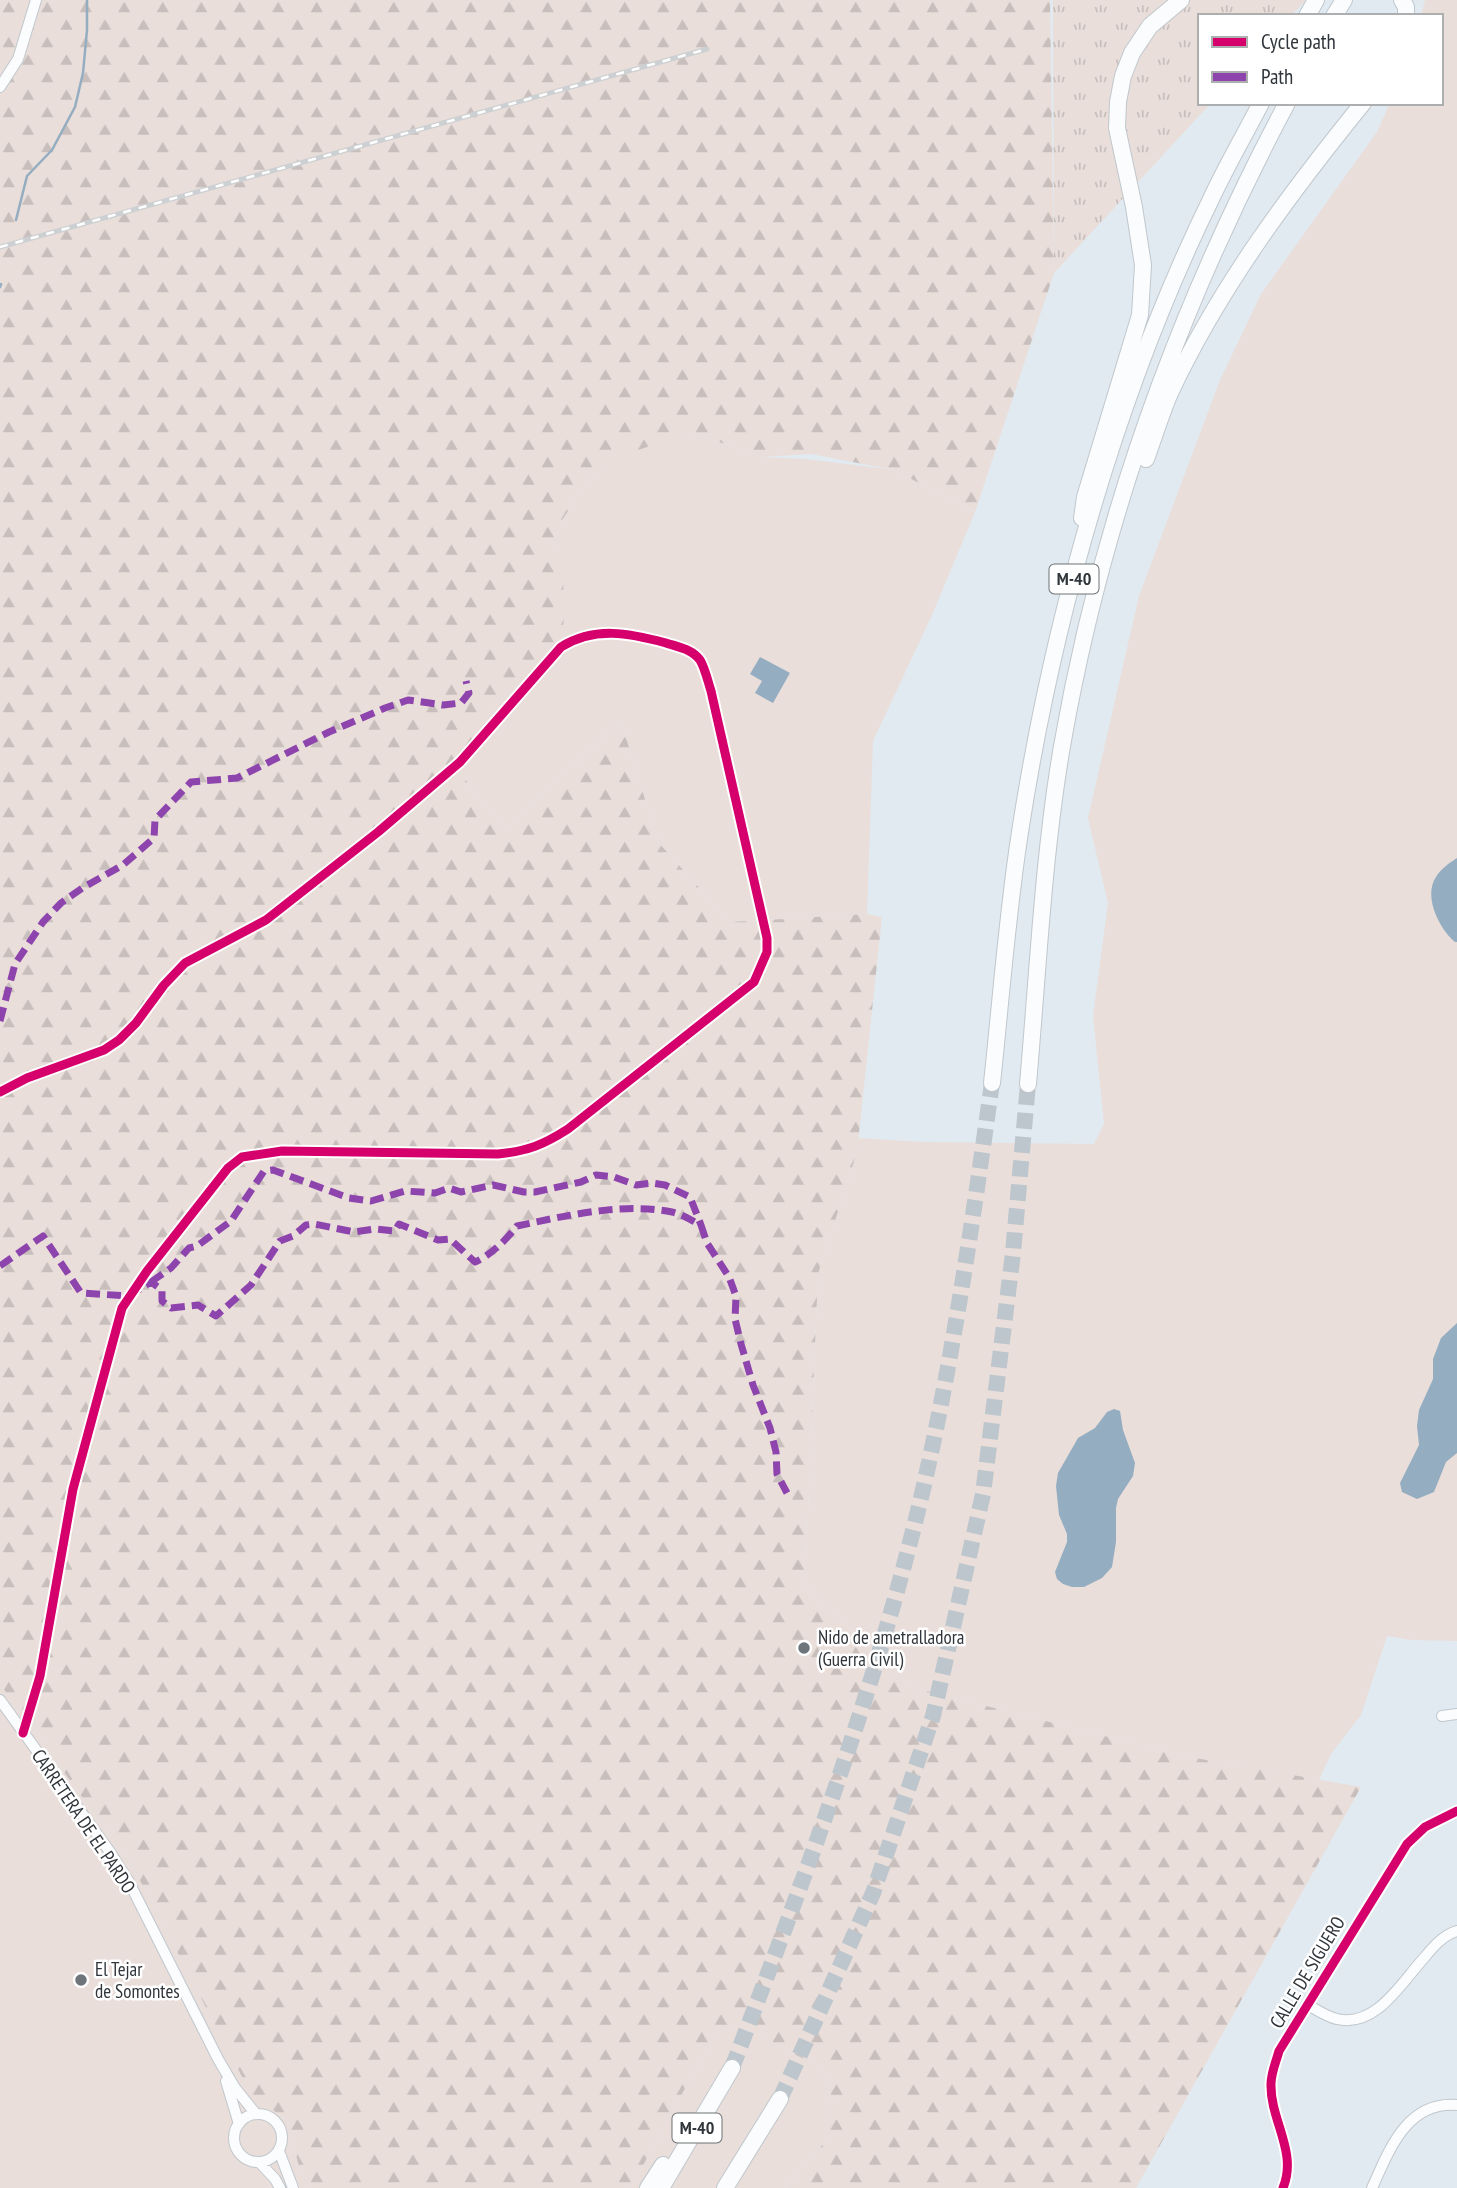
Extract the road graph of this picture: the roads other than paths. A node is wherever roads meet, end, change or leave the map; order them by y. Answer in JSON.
{"nodes":[{"id":1,"x":36,"y":0,"type":"edge"},
{"id":2,"x":1181,"y":0,"type":"edge"},
{"id":3,"x":0,"y":87,"type":"edge"},
{"id":4,"x":1260,"y":105,"type":"edge"},
{"id":5,"x":1286,"y":105,"type":"edge"},
{"id":6,"x":1361,"y":105,"type":"edge"},
{"id":7,"x":1098,"y":581,"type":"junction"},
{"id":8,"x":1068,"y":604,"type":"junction"},
{"id":9,"x":992,"y":1083,"type":"tunnel mouth"},
{"id":10,"x":1028,"y":1084,"type":"tunnel mouth"},
{"id":11,"x":0,"y":1092,"type":"edge"},
{"id":12,"x":0,"y":1700,"type":"edge"},
{"id":13,"x":1457,"y":1714,"type":"edge"},
{"id":14,"x":1442,"y":1716,"type":"dead end"},
{"id":15,"x":23,"y":1732,"type":"junction"},
{"id":16,"x":1457,"y":1811,"type":"edge"},
{"id":17,"x":1457,"y":1931,"type":"edge"},
{"id":18,"x":1308,"y":2005,"type":"junction"},
{"id":19,"x":218,"y":2059,"type":"junction"},
{"id":20,"x":732,"y":2068,"type":"tunnel mouth"},
{"id":21,"x":719,"y":2091,"type":"junction"},
{"id":22,"x":1457,"y":2105,"type":"edge"},
{"id":23,"x":256,"y":2114,"type":"junction"},
{"id":24,"x":239,"y":2123,"type":"junction"},
{"id":25,"x":279,"y":2151,"type":"junction"},
{"id":26,"x":260,"y":2163,"type":"junction"},
{"id":27,"x":280,"y":2188,"type":"edge"},
{"id":28,"x":293,"y":2188,"type":"edge"},
{"id":29,"x":648,"y":2188,"type":"edge"},
{"id":30,"x":661,"y":2188,"type":"edge"},
{"id":31,"x":725,"y":2188,"type":"edge"},
{"id":32,"x":735,"y":2188,"type":"edge"},
{"id":33,"x":1283,"y":2188,"type":"edge"},
{"id":34,"x":1372,"y":2188,"type":"edge"}],
"edges":[{"from":1,"to":3,"type":"street"},
{"from":2,"to":8,"type":"highway"},
{"from":4,"to":8,"type":"highway","number":"M-40"},
{"from":5,"to":7,"type":"highway","number":"M-40"},
{"from":6,"to":7,"type":"highway"},
{"from":7,"to":10,"type":"highway","number":"M-40"},
{"from":8,"to":9,"type":"highway","number":"M-40"},
{"from":11,"to":15,"type":"street"},
{"from":12,"to":15,"type":"street","name":"CARRETERA DE EL PARDO"},
{"from":13,"to":14,"type":"street"},
{"from":15,"to":19,"type":"street","name":"CARRETERA DE EL PARDO"},
{"from":16,"to":18,"type":"street","name":"CALLE DE SIGUERO"},
{"from":17,"to":18,"type":"street"},
{"from":18,"to":33,"type":"street","name":"CALLE DE SIGUERO"},
{"from":19,"to":23,"type":"street","name":"CARRETERA DE EL PARDO"},
{"from":19,"to":24,"type":"street","name":"CARRETERA DE EL PARDO"},
{"from":20,"to":21,"type":"highway","number":"M-40"},
{"from":21,"to":29,"type":"highway"},
{"from":21,"to":30,"type":"highway","number":"M-40"},
{"from":22,"to":34,"type":"street"},
{"from":23,"to":24,"type":"street"},
{"from":23,"to":25,"type":"street"},
{"from":24,"to":26,"type":"street"},
{"from":25,"to":26,"type":"street"},
{"from":25,"to":28,"type":"street"},
{"from":26,"to":27,"type":"street"},
{"from":31,"to":32,"type":"highway","number":"M-40"}]}
